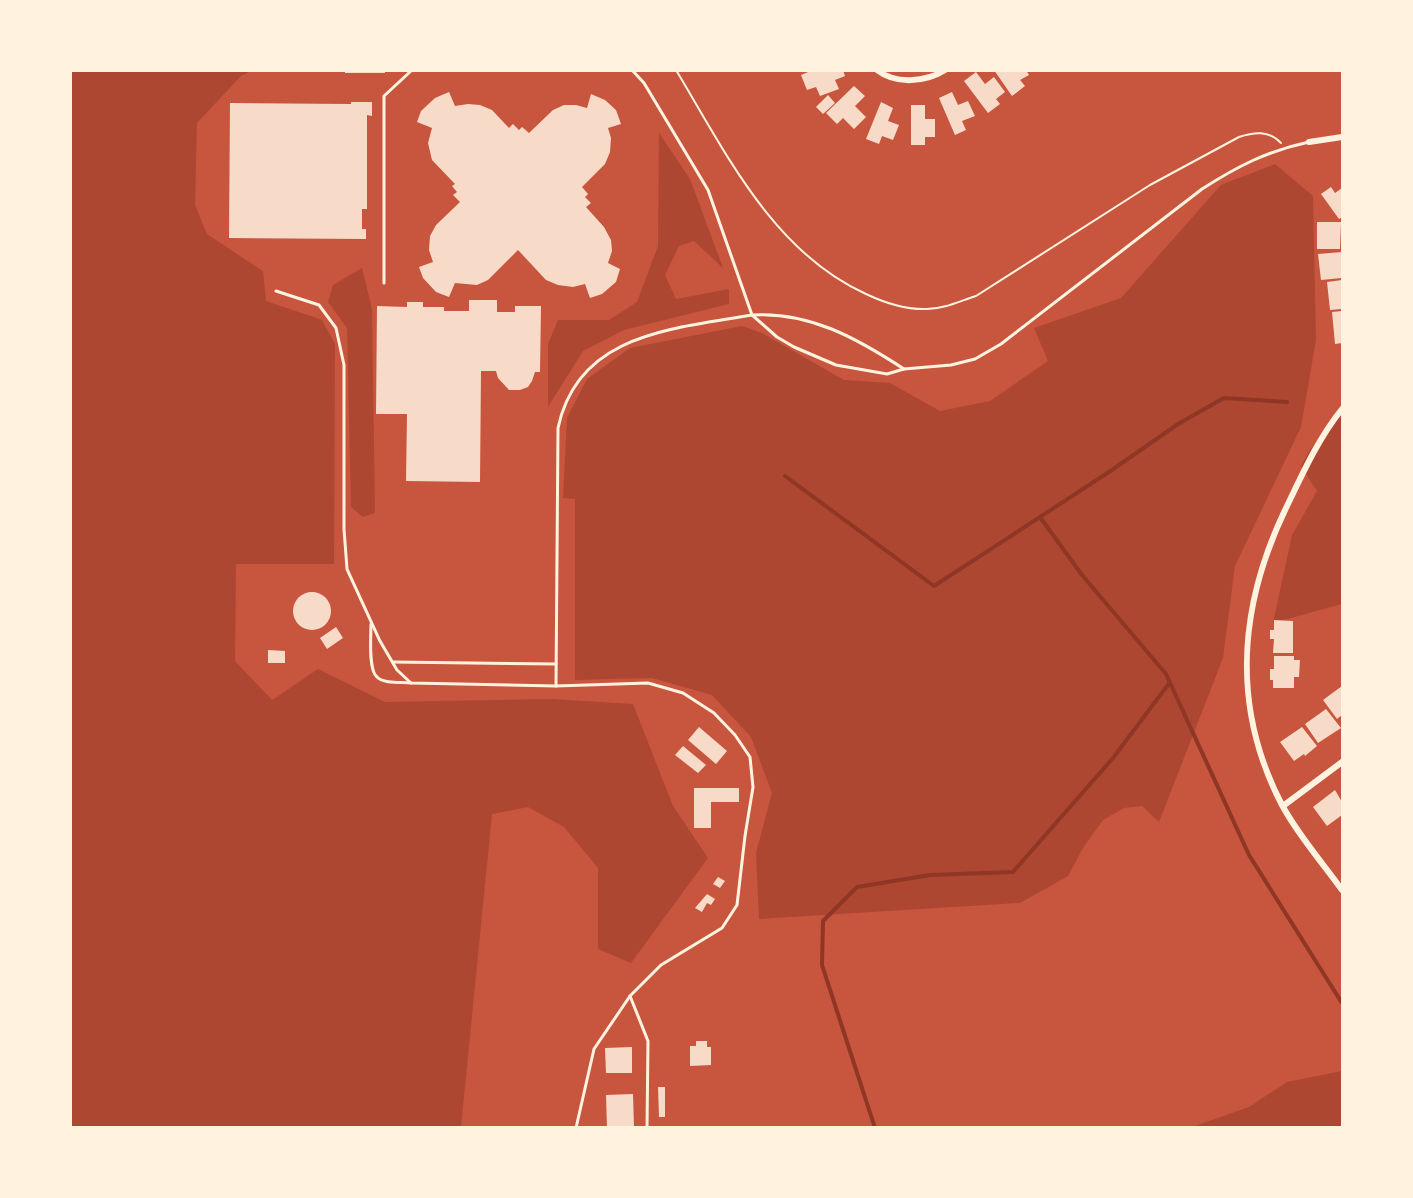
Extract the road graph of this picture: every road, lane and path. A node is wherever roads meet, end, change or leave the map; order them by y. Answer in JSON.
{"nodes":[{"id":1,"x":412,"y":70,"type":"edge"},
{"id":2,"x":632,"y":70,"type":"edge"},
{"id":3,"x":676,"y":70,"type":"edge"},
{"id":4,"x":877,"y":70,"type":"edge"},
{"id":5,"x":945,"y":70,"type":"edge"},
{"id":6,"x":1342,"y":137,"type":"edge"},
{"id":7,"x":1309,"y":142,"type":"joint"},
{"id":8,"x":1284,"y":147,"type":"junction"},
{"id":9,"x":384,"y":283,"type":"dead end"},
{"id":10,"x":276,"y":291,"type":"dead end"},
{"id":11,"x":752,"y":315,"type":"junction"},
{"id":12,"x":904,"y":369,"type":"junction"},
{"id":13,"x":1342,"y":410,"type":"edge"},
{"id":14,"x":371,"y":622,"type":"junction"},
{"id":15,"x":393,"y":662,"type":"junction"},
{"id":16,"x":556,"y":664,"type":"junction"},
{"id":17,"x":411,"y":683,"type":"junction"},
{"id":18,"x":556,"y":686,"type":"junction"},
{"id":19,"x":1342,"y":762,"type":"edge"},
{"id":20,"x":1283,"y":806,"type":"junction"},
{"id":21,"x":1342,"y":890,"type":"edge"},
{"id":22,"x":630,"y":996,"type":"junction"},
{"id":23,"x":576,"y":1128,"type":"edge"},
{"id":24,"x":647,"y":1128,"type":"edge"}],
"edges":[{"from":1,"to":9,"type":"lane"},
{"from":2,"to":11,"type":"lane"},
{"from":3,"to":8,"type":"path"},
{"from":4,"to":5,"type":"street"},
{"from":6,"to":7,"type":"street"},
{"from":7,"to":8,"type":"lane"},
{"from":8,"to":12,"type":"lane"},
{"from":10,"to":14,"type":"lane"},
{"from":11,"to":12,"type":"lane"},
{"from":11,"to":12,"type":"lane"},
{"from":11,"to":16,"type":"lane"},
{"from":13,"to":20,"type":"street"},
{"from":14,"to":15,"type":"lane"},
{"from":14,"to":17,"type":"lane"},
{"from":15,"to":16,"type":"lane"},
{"from":15,"to":17,"type":"lane"},
{"from":16,"to":18,"type":"lane"},
{"from":17,"to":18,"type":"lane"},
{"from":18,"to":22,"type":"lane"},
{"from":19,"to":20,"type":"street"},
{"from":20,"to":21,"type":"street"},
{"from":22,"to":23,"type":"lane"},
{"from":22,"to":24,"type":"lane"}]}
